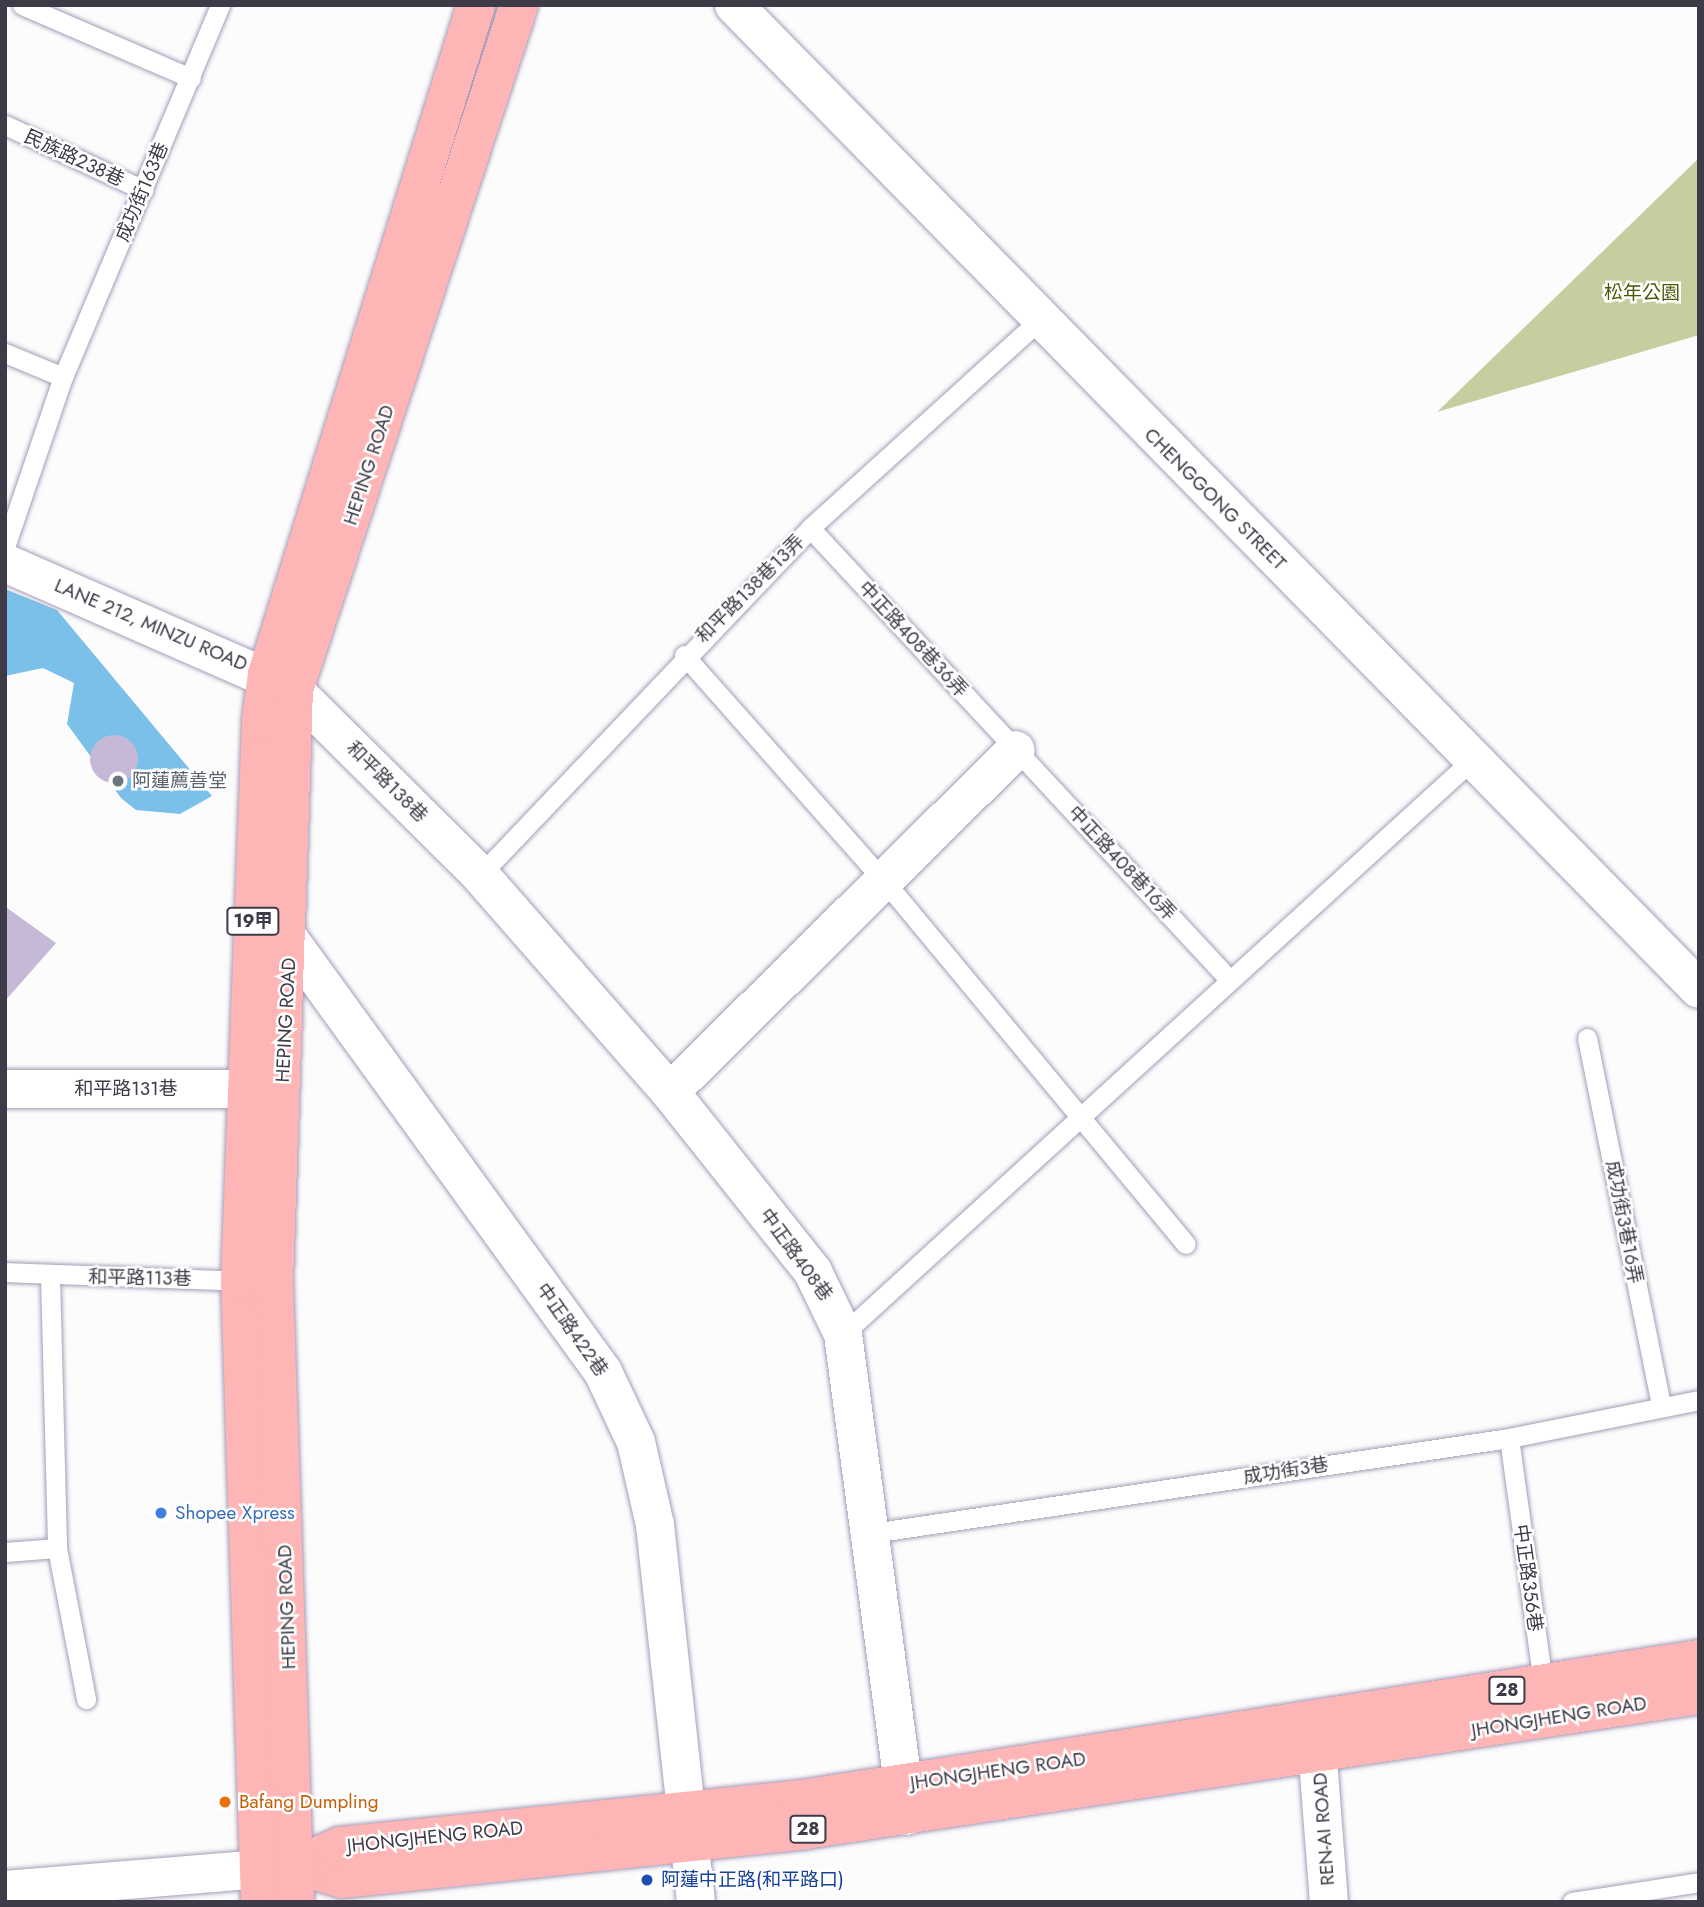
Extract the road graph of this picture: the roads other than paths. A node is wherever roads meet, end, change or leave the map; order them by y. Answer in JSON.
{"nodes":[{"id":1,"x":22,"y":5,"type":"edge"},
{"id":2,"x":220,"y":5,"type":"edge"},
{"id":3,"x":476,"y":5,"type":"edge"},
{"id":4,"x":519,"y":5,"type":"edge"},
{"id":5,"x":734,"y":5,"type":"edge"},
{"id":6,"x":191,"y":78,"type":"junction"},
{"id":7,"x":5,"y":125,"type":"edge"},
{"id":8,"x":143,"y":190,"type":"junction"},
{"id":9,"x":1038,"y":321,"type":"junction"},
{"id":10,"x":5,"y":353,"type":"edge"},
{"id":11,"x":63,"y":377,"type":"junction"},
{"id":12,"x":810,"y":528,"type":"junction"},
{"id":13,"x":5,"y":547,"type":"edge"},
{"id":14,"x":5,"y":563,"type":"edge"},
{"id":15,"x":684,"y":655,"type":"junction"},
{"id":16,"x":281,"y":682,"type":"junction"},
{"id":17,"x":1016,"y":750,"type":"junction"},
{"id":18,"x":1473,"y":759,"type":"junction"},
{"id":19,"x":480,"y":874,"type":"junction"},
{"id":20,"x":886,"y":883,"type":"junction"},
{"id":21,"x":289,"y":939,"type":"junction"},
{"id":22,"x":1227,"y":977,"type":"junction"},
{"id":23,"x":1699,"y":989,"type":"edge"},
{"id":24,"x":1587,"y":1038,"type":"dead end"},
{"id":25,"x":5,"y":1089,"type":"edge"},
{"id":26,"x":247,"y":1089,"type":"junction"},
{"id":27,"x":670,"y":1093,"type":"junction"},
{"id":28,"x":1080,"y":1115,"type":"junction"},
{"id":29,"x":1186,"y":1244,"type":"dead end"},
{"id":30,"x":5,"y":1272,"type":"edge"},
{"id":31,"x":50,"y":1276,"type":"junction"},
{"id":32,"x":257,"y":1281,"type":"junction"},
{"id":33,"x":843,"y":1334,"type":"junction"},
{"id":34,"x":1699,"y":1400,"type":"edge"},
{"id":35,"x":1661,"y":1406,"type":"junction"},
{"id":36,"x":1508,"y":1437,"type":"junction"},
{"id":37,"x":872,"y":1533,"type":"junction"},
{"id":38,"x":57,"y":1548,"type":"junction"},
{"id":39,"x":5,"y":1552,"type":"edge"},
{"id":40,"x":1699,"y":1659,"type":"edge"},
{"id":41,"x":1699,"y":1695,"type":"edge"},
{"id":42,"x":86,"y":1699,"type":"dead end"},
{"id":43,"x":1546,"y":1701,"type":"junction"},
{"id":44,"x":1317,"y":1738,"type":"junction"},
{"id":45,"x":905,"y":1800,"type":"junction"},
{"id":46,"x":686,"y":1830,"type":"junction"},
{"id":47,"x":1699,"y":1882,"type":"edge"},
{"id":48,"x":278,"y":1884,"type":"edge"},
{"id":49,"x":5,"y":1890,"type":"edge"},
{"id":50,"x":696,"y":1902,"type":"edge"},
{"id":51,"x":1329,"y":1902,"type":"edge"},
{"id":52,"x":1572,"y":1902,"type":"edge"}],
"edges":[{"from":1,"to":6,"type":"lane"},
{"from":2,"to":6,"type":"lane","name":"成功街163巷"},
{"from":3,"to":16,"type":"main road","name":"HEPING ROAD","number":"19甲"},
{"from":4,"to":16,"type":"main road","name":"HEPING ROAD","number":"19甲"},
{"from":5,"to":9,"type":"street","name":"CHENGGONG STREET"},
{"from":6,"to":8,"type":"lane","name":"成功街163巷"},
{"from":7,"to":8,"type":"lane","name":"民族路238巷"},
{"from":8,"to":11,"type":"lane","name":"成功街163巷"},
{"from":9,"to":12,"type":"lane","name":"和平路138巷13弄"},
{"from":9,"to":18,"type":"street","name":"CHENGGONG STREET"},
{"from":10,"to":11,"type":"lane"},
{"from":11,"to":13,"type":"lane","name":"成功街163巷"},
{"from":12,"to":15,"type":"lane","name":"和平路138巷13弄"},
{"from":12,"to":17,"type":"lane","name":"中正路408巷36弄"},
{"from":14,"to":16,"type":"street","name":"LANE 212, MINZU ROAD"},
{"from":15,"to":19,"type":"lane","name":"和平路138巷13弄"},
{"from":15,"to":20,"type":"lane"},
{"from":16,"to":19,"type":"street","name":"和平路138巷"},
{"from":16,"to":21,"type":"main road","name":"HEPING ROAD","number":"19甲"},
{"from":16,"to":26,"type":"main road","name":"HEPING ROAD","number":"19甲"},
{"from":17,"to":20,"type":"street"},
{"from":17,"to":22,"type":"lane","name":"中正路408巷16弄"},
{"from":18,"to":22,"type":"lane"},
{"from":18,"to":23,"type":"street","name":"CHENGGONG STREET"},
{"from":19,"to":27,"type":"street","name":"中正路408巷"},
{"from":20,"to":27,"type":"street"},
{"from":20,"to":28,"type":"lane"},
{"from":21,"to":32,"type":"main road","name":"HEPING ROAD","number":"19甲"},
{"from":21,"to":46,"type":"street","name":"中正路422巷"},
{"from":22,"to":28,"type":"lane"},
{"from":24,"to":35,"type":"lane","name":"成功街3巷16弄"},
{"from":25,"to":26,"type":"street","name":"和平路131巷"},
{"from":26,"to":32,"type":"main road","name":"HEPING ROAD","number":"19甲"},
{"from":27,"to":33,"type":"street","name":"中正路408巷"},
{"from":28,"to":29,"type":"lane"},
{"from":28,"to":33,"type":"lane"},
{"from":30,"to":31,"type":"lane","name":"和平路113巷"},
{"from":31,"to":32,"type":"lane","name":"和平路113巷"},
{"from":31,"to":38,"type":"lane"},
{"from":32,"to":48,"type":"main road","name":"HEPING ROAD","number":"19甲"},
{"from":33,"to":37,"type":"street","name":"中正路408巷"},
{"from":34,"to":35,"type":"lane","name":"成功街3巷"},
{"from":35,"to":36,"type":"lane","name":"成功街3巷"},
{"from":36,"to":37,"type":"lane","name":"成功街3巷"},
{"from":36,"to":43,"type":"lane","name":"中正路356巷"},
{"from":37,"to":45,"type":"street","name":"中正路408巷"},
{"from":38,"to":39,"type":"lane"},
{"from":38,"to":42,"type":"lane"},
{"from":40,"to":43,"type":"main road","name":"JHONGJHENG ROAD","number":"28"},
{"from":41,"to":43,"type":"main road","name":"JHONGJHENG ROAD","number":"28"},
{"from":43,"to":44,"type":"main road","name":"JHONGJHENG ROAD","number":"28"},
{"from":44,"to":45,"type":"main road","name":"JHONGJHENG ROAD","number":"28"},
{"from":44,"to":51,"type":"street","name":"REN-AI ROAD"},
{"from":45,"to":46,"type":"main road","name":"JHONGJHENG ROAD","number":"28"},
{"from":46,"to":48,"type":"main road","name":"JHONGJHENG ROAD","number":"28"},
{"from":46,"to":50,"type":"street","name":"中正路422巷"},
{"from":47,"to":52,"type":"lane"},
{"from":48,"to":49,"type":"street","name":"JHONGJHENG ROAD"}]}
